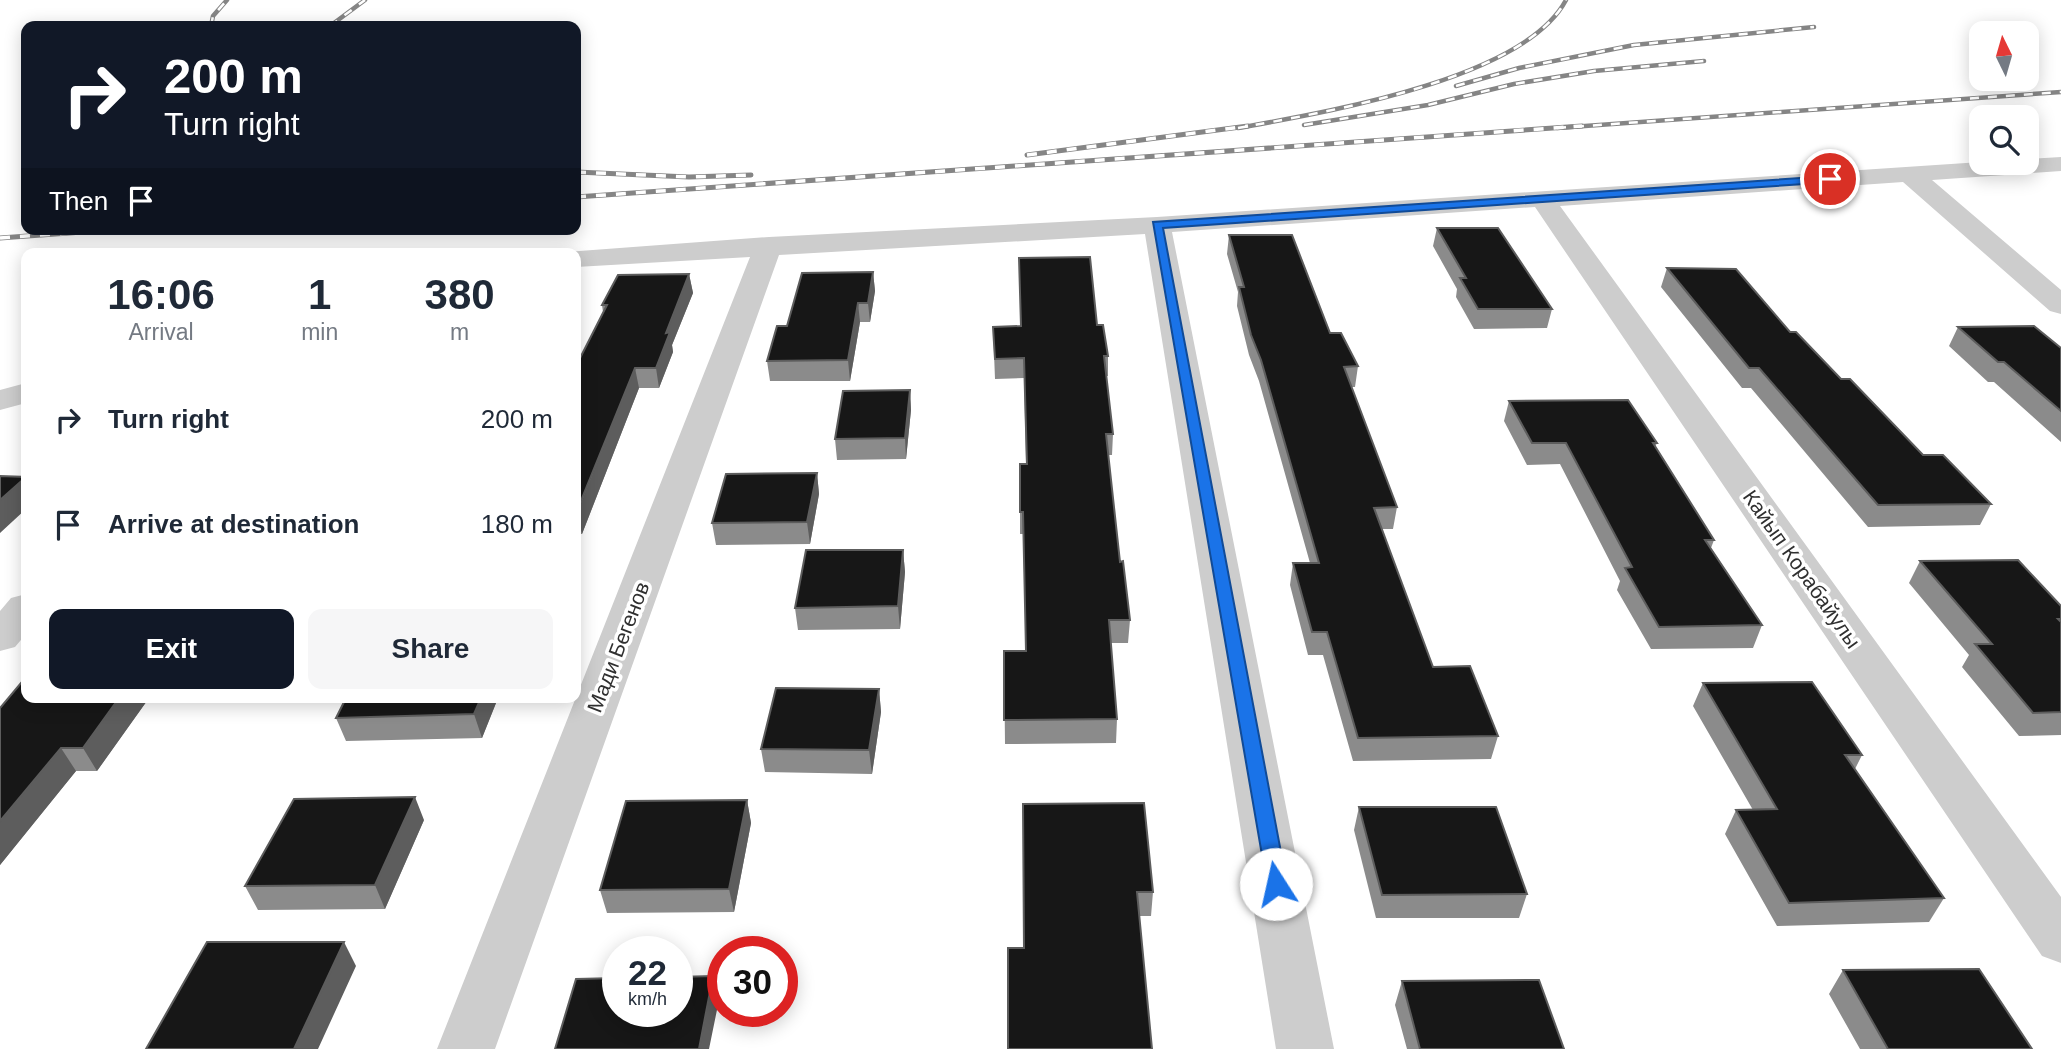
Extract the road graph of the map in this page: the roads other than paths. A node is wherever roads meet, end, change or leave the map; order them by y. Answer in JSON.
{"nodes":[{"id":1,"x":2061,"y":164,"type":"edge"},
{"id":2,"x":1909,"y":174,"type":"junction"},
{"id":3,"x":1542,"y":199,"type":"junction"},
{"id":4,"x":1157,"y":225,"type":"junction"},
{"id":5,"x":769,"y":245,"type":"junction"},
{"id":6,"x":581,"y":258,"type":"edge"},
{"id":7,"x":2061,"y":304,"type":"edge"},
{"id":8,"x":21,"y":394,"type":"edge"},
{"id":9,"x":0,"y":400,"type":"edge"},
{"id":10,"x":21,"y":614,"type":"edge"},
{"id":11,"x":0,"y":637,"type":"edge"},
{"id":12,"x":2061,"y":940,"type":"edge"},
{"id":13,"x":466,"y":1049,"type":"edge"},
{"id":14,"x":1306,"y":1049,"type":"edge"}],
"edges":[{"from":1,"to":2,"type":"street"},
{"from":2,"to":3,"type":"street"},
{"from":2,"to":7,"type":"street"},
{"from":3,"to":4,"type":"street"},
{"from":3,"to":12,"type":"street","name":"Кайып Корабайулы"},
{"from":4,"to":5,"type":"street"},
{"from":4,"to":14,"type":"street"},
{"from":5,"to":6,"type":"street"},
{"from":5,"to":13,"type":"street","name":"Мади Бегенов"},
{"from":8,"to":9,"type":"street"},
{"from":10,"to":11,"type":"street"}]}
